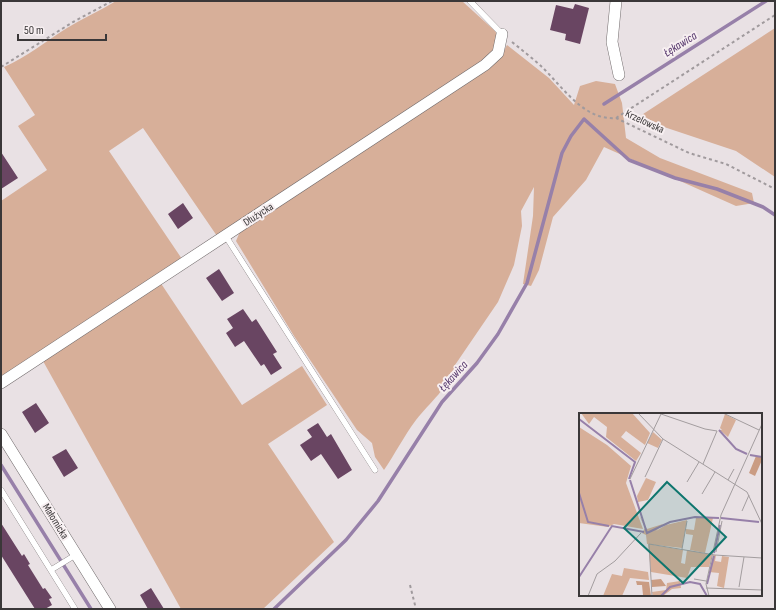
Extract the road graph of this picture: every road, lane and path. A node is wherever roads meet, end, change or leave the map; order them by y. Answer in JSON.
{"nodes":[{"id":1,"x":112,"y":1,"type":"edge"},
{"id":2,"x":470,"y":1,"type":"edge"},
{"id":3,"x":616,"y":1,"type":"edge"},
{"id":4,"x":775,"y":16,"type":"edge"},
{"id":5,"x":502,"y":34,"type":"junction"},
{"id":6,"x":1,"y":67,"type":"edge"},
{"id":7,"x":619,"y":75,"type":"dead end"},
{"id":8,"x":616,"y":118,"type":"junction"},
{"id":9,"x":775,"y":189,"type":"edge"},
{"id":10,"x":225,"y":235,"type":"junction"},
{"id":11,"x":1,"y":383,"type":"edge"},
{"id":12,"x":1,"y":434,"type":"edge"},
{"id":13,"x":375,"y":470,"type":"dead end"},
{"id":14,"x":1,"y":490,"type":"edge"},
{"id":15,"x":73,"y":557,"type":"junction"},
{"id":16,"x":53,"y":569,"type":"junction"},
{"id":17,"x":410,"y":585,"type":"dead end"},
{"id":18,"x":75,"y":609,"type":"edge"},
{"id":19,"x":110,"y":609,"type":"edge"},
{"id":20,"x":416,"y":609,"type":"edge"}],
"edges":[{"from":1,"to":6,"type":"path"},
{"from":2,"to":5,"type":"lane"},
{"from":3,"to":7,"type":"street"},
{"from":4,"to":8,"type":"path"},
{"from":5,"to":8,"type":"path","name":"Krzelowska"},
{"from":5,"to":10,"type":"street","name":"Dłużycka"},
{"from":8,"to":9,"type":"path","name":"Krzelowska"},
{"from":10,"to":11,"type":"street","name":"Dłużycka"},
{"from":10,"to":13,"type":"lane"},
{"from":12,"to":15,"type":"street","name":"Małomicka"},
{"from":14,"to":16,"type":"lane"},
{"from":15,"to":16,"type":"lane"},
{"from":15,"to":19,"type":"street","name":"Małomicka"},
{"from":16,"to":18,"type":"lane"},
{"from":17,"to":20,"type":"path"}]}
